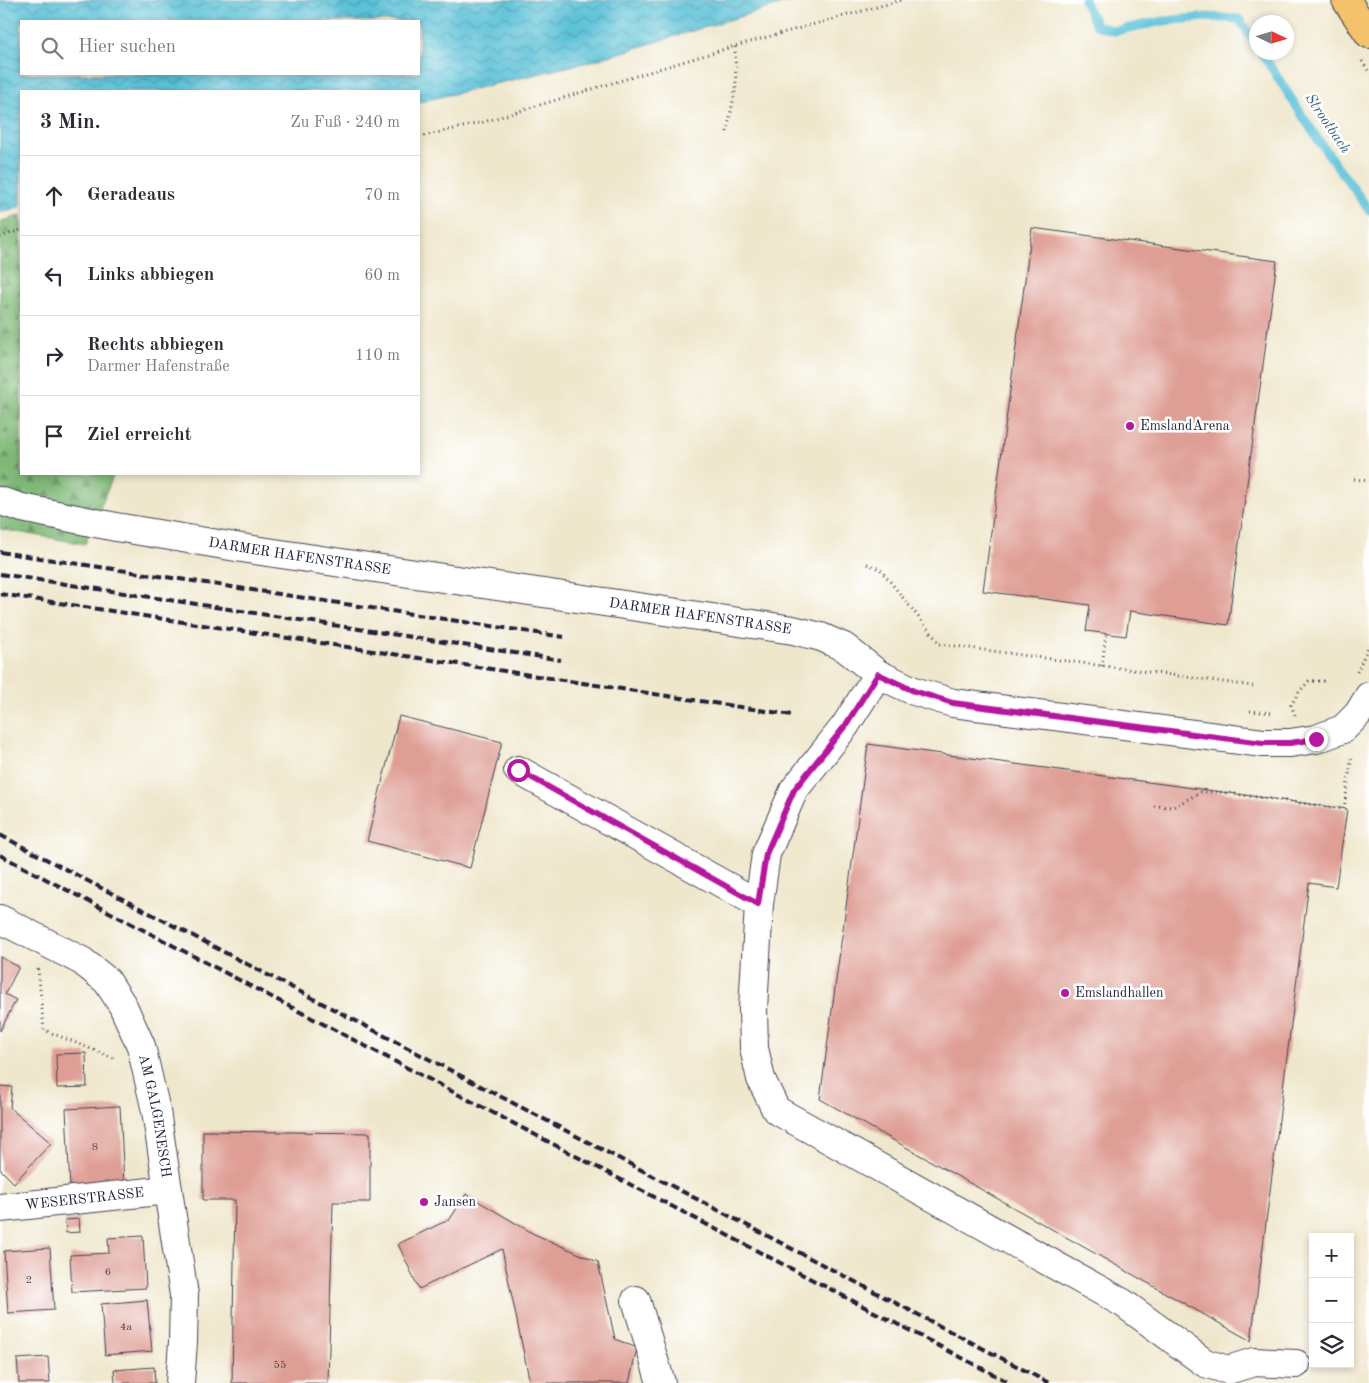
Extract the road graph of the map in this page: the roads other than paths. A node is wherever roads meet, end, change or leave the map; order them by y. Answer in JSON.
{"nodes":[{"id":1,"x":1346,"y":0,"type":"edge"},
{"id":2,"x":1369,"y":34,"type":"edge"},
{"id":3,"x":0,"y":501,"type":"edge"},
{"id":4,"x":878,"y":674,"type":"junction"},
{"id":5,"x":1369,"y":696,"type":"edge"},
{"id":6,"x":518,"y":770,"type":"dead end"},
{"id":7,"x":758,"y":904,"type":"junction"},
{"id":8,"x":0,"y":919,"type":"edge"},
{"id":9,"x":168,"y":1190,"type":"junction"},
{"id":10,"x":0,"y":1208,"type":"edge"},
{"id":11,"x":636,"y":1300,"type":"dead end"},
{"id":12,"x":1296,"y":1364,"type":"dead end"},
{"id":13,"x":180,"y":1383,"type":"edge"},
{"id":14,"x":661,"y":1383,"type":"edge"}],
"edges":[{"from":1,"to":2,"type":"main road"},
{"from":3,"to":4,"type":"street","name":"DARMER HAFENSTRASSE"},
{"from":4,"to":5,"type":"street","name":"DARMER HAFENSTRASSE"},
{"from":4,"to":7,"type":"street"},
{"from":6,"to":7,"type":"street"},
{"from":7,"to":12,"type":"street"},
{"from":8,"to":9,"type":"street","name":"AM GALGENESCH"},
{"from":9,"to":10,"type":"street","name":"WESERSTRASSE"},
{"from":9,"to":13,"type":"street","name":"AM GALGENESCH"},
{"from":11,"to":14,"type":"street"}]}
